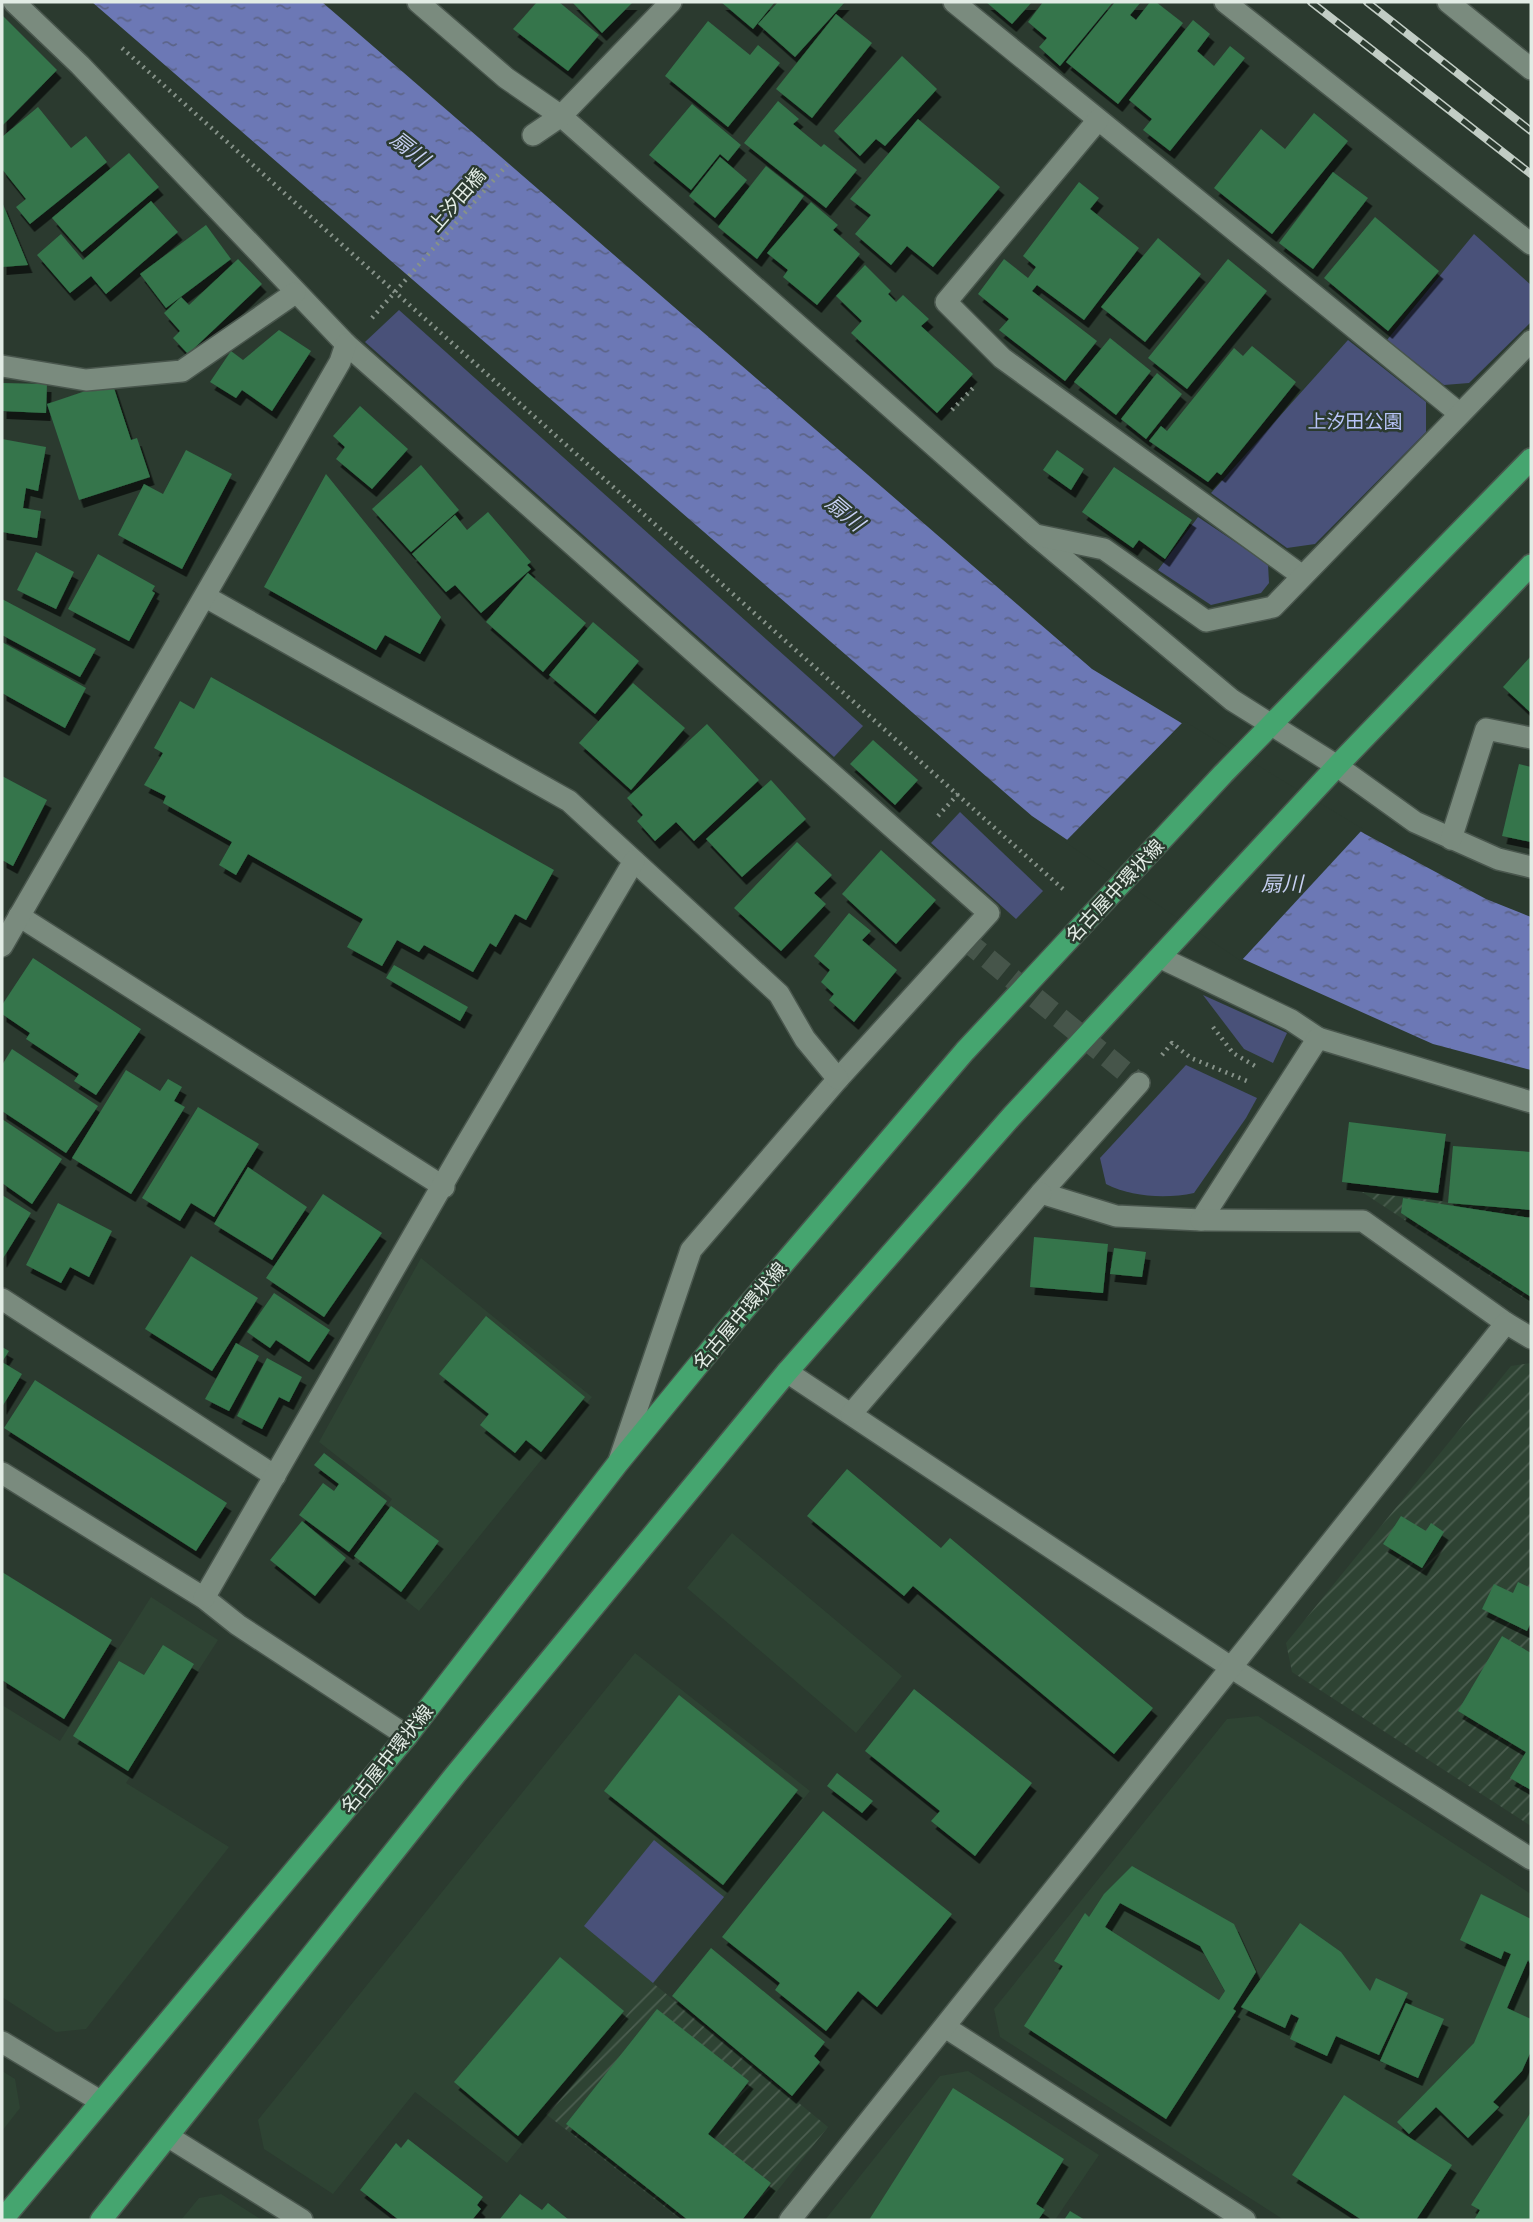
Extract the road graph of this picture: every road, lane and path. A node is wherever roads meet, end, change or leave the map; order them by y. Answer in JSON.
{"nodes":[{"id":1,"x":13,"y":2,"type":"edge"},
{"id":2,"x":418,"y":2,"type":"edge"},
{"id":3,"x":671,"y":2,"type":"edge"},
{"id":4,"x":954,"y":2,"type":"edge"},
{"id":5,"x":1225,"y":2,"type":"edge"},
{"id":6,"x":1448,"y":2,"type":"edge"},
{"id":7,"x":120,"y":46,"type":"dead end"},
{"id":8,"x":1531,"y":69,"type":"edge"},
{"id":9,"x":561,"y":116,"type":"junction"},
{"id":10,"x":1098,"y":120,"type":"junction"},
{"id":11,"x":533,"y":135,"type":"joint"},
{"id":12,"x":1531,"y":244,"type":"edge"},
{"id":13,"x":295,"y":293,"type":"junction"},
{"id":14,"x":397,"y":293,"type":"junction"},
{"id":15,"x":1531,"y":341,"type":"edge"},
{"id":16,"x":346,"y":344,"type":"junction"},
{"id":17,"x":1002,"y":358,"type":"junction"},
{"id":18,"x":2,"y":366,"type":"edge"},
{"id":19,"x":1458,"y":414,"type":"junction"},
{"id":20,"x":924,"y":438,"type":"junction"},
{"id":21,"x":1531,"y":459,"type":"edge"},
{"id":22,"x":1034,"y":534,"type":"junction"},
{"id":23,"x":1531,"y":565,"type":"edge"},
{"id":24,"x":1301,"y":575,"type":"junction"},
{"id":25,"x":206,"y":597,"type":"junction"},
{"id":26,"x":1272,"y":725,"type":"junction"},
{"id":27,"x":1531,"y":738,"type":"edge"},
{"id":28,"x":1337,"y":766,"type":"junction"},
{"id":29,"x":1451,"y":839,"type":"junction"},
{"id":30,"x":635,"y":861,"type":"junction"},
{"id":31,"x":1035,"y":862,"type":"dead end"},
{"id":32,"x":1531,"y":867,"type":"edge"},
{"id":33,"x":19,"y":916,"type":"junction"},
{"id":34,"x":2,"y":946,"type":"edge"},
{"id":35,"x":1167,"y":952,"type":"junction"},
{"id":36,"x":1208,"y":1021,"type":"dead end"},
{"id":37,"x":1318,"y":1038,"type":"junction"},
{"id":38,"x":1191,"y":1058,"type":"dead end"},
{"id":39,"x":838,"y":1079,"type":"junction"},
{"id":40,"x":1139,"y":1083,"type":"dead end"},
{"id":41,"x":1531,"y":1102,"type":"edge"},
{"id":42,"x":444,"y":1186,"type":"junction"},
{"id":43,"x":1041,"y":1193,"type":"junction"},
{"id":44,"x":1200,"y":1220,"type":"junction"},
{"id":45,"x":2,"y":1300,"type":"edge"},
{"id":46,"x":1506,"y":1322,"type":"junction"},
{"id":47,"x":1531,"y":1338,"type":"edge"},
{"id":48,"x":787,"y":1372,"type":"junction"},
{"id":49,"x":851,"y":1415,"type":"junction"},
{"id":50,"x":618,"y":1463,"type":"junction"},
{"id":51,"x":2,"y":1473,"type":"edge"},
{"id":52,"x":275,"y":1476,"type":"junction"},
{"id":53,"x":204,"y":1598,"type":"junction"},
{"id":54,"x":1232,"y":1668,"type":"junction"},
{"id":55,"x":407,"y":1736,"type":"junction"},
{"id":56,"x":1531,"y":1859,"type":"edge"},
{"id":57,"x":945,"y":2027,"type":"junction"},
{"id":58,"x":2,"y":2042,"type":"edge"},
{"id":59,"x":100,"y":2101,"type":"junction"},
{"id":60,"x":169,"y":2137,"type":"junction"},
{"id":61,"x":2,"y":2220,"type":"edge"},
{"id":62,"x":101,"y":2220,"type":"edge"},
{"id":63,"x":302,"y":2220,"type":"edge"},
{"id":64,"x":790,"y":2220,"type":"edge"},
{"id":65,"x":1245,"y":2220,"type":"edge"}],
"edges":[{"from":1,"to":13,"type":"street"},
{"from":2,"to":9,"type":"street"},
{"from":3,"to":9,"type":"street"},
{"from":4,"to":10,"type":"street"},
{"from":5,"to":12,"type":"street"},
{"from":6,"to":8,"type":"street"},
{"from":7,"to":14,"type":"path"},
{"from":9,"to":11,"type":"street"},
{"from":9,"to":20,"type":"street"},
{"from":10,"to":17,"type":"street"},
{"from":10,"to":19,"type":"street"},
{"from":11,"to":14,"type":"path","name":"上汐田橋"},
{"from":13,"to":16,"type":"street"},
{"from":13,"to":18,"type":"street"},
{"from":14,"to":31,"type":"path"},
{"from":15,"to":19,"type":"street"},
{"from":16,"to":25,"type":"street"},
{"from":16,"to":39,"type":"street"},
{"from":17,"to":20,"type":"path"},
{"from":17,"to":24,"type":"street"},
{"from":19,"to":24,"type":"street"},
{"from":20,"to":22,"type":"street"},
{"from":21,"to":26,"type":"main road","name":"名古屋中環状線"},
{"from":22,"to":24,"type":"street"},
{"from":22,"to":26,"type":"street"},
{"from":23,"to":28,"type":"main road"},
{"from":25,"to":30,"type":"street"},
{"from":25,"to":33,"type":"street"},
{"from":26,"to":28,"type":"street"},
{"from":26,"to":50,"type":"main road","name":"名古屋中環状線"},
{"from":27,"to":29,"type":"street"},
{"from":28,"to":29,"type":"street"},
{"from":28,"to":35,"type":"main road"},
{"from":29,"to":32,"type":"street"},
{"from":30,"to":39,"type":"street"},
{"from":30,"to":42,"type":"street"},
{"from":33,"to":34,"type":"street"},
{"from":33,"to":42,"type":"street"},
{"from":35,"to":37,"type":"street"},
{"from":35,"to":48,"type":"main road"},
{"from":36,"to":38,"type":"path"},
{"from":37,"to":41,"type":"street"},
{"from":37,"to":44,"type":"street"},
{"from":39,"to":50,"type":"street"},
{"from":40,"to":43,"type":"street"},
{"from":42,"to":52,"type":"street"},
{"from":43,"to":44,"type":"street"},
{"from":43,"to":49,"type":"street"},
{"from":44,"to":46,"type":"street"},
{"from":45,"to":52,"type":"street"},
{"from":46,"to":47,"type":"street"},
{"from":46,"to":54,"type":"street"},
{"from":48,"to":49,"type":"street"},
{"from":48,"to":60,"type":"main road"},
{"from":49,"to":54,"type":"street"},
{"from":50,"to":55,"type":"main road","name":"名古屋中環状線"},
{"from":51,"to":53,"type":"street"},
{"from":52,"to":53,"type":"street"},
{"from":53,"to":55,"type":"street"},
{"from":54,"to":56,"type":"street"},
{"from":54,"to":57,"type":"street"},
{"from":55,"to":59,"type":"main road","name":"名古屋中環状線"},
{"from":57,"to":64,"type":"street"},
{"from":57,"to":65,"type":"street"},
{"from":58,"to":59,"type":"street"},
{"from":59,"to":61,"type":"main road","name":"名古屋中環状線"},
{"from":60,"to":62,"type":"main road"},
{"from":60,"to":63,"type":"street"}]}
